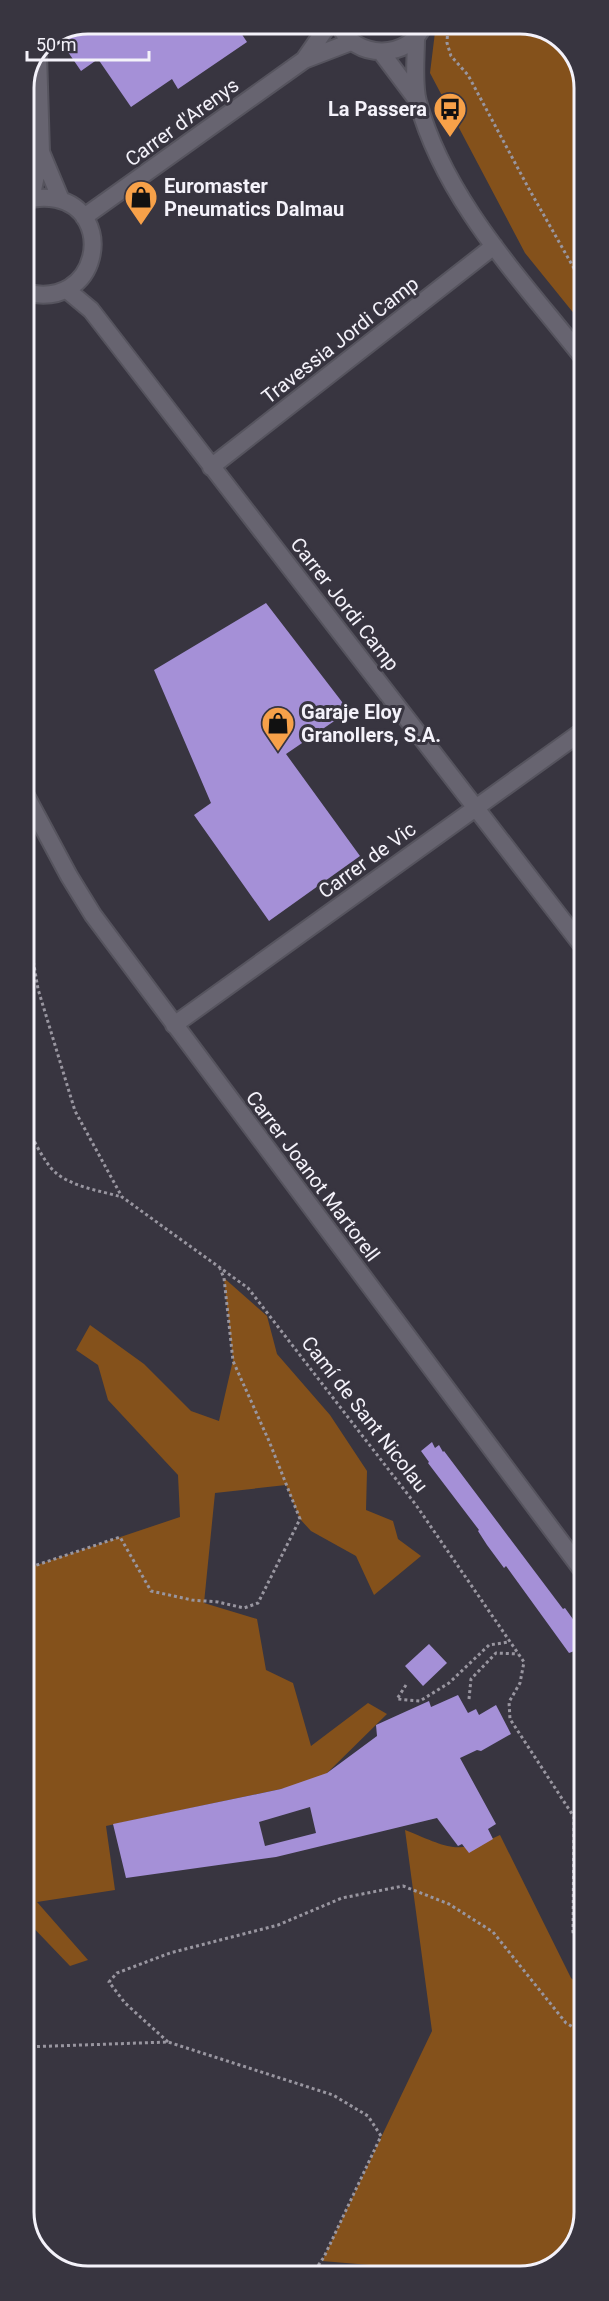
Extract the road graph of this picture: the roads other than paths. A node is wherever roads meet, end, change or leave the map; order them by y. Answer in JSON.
{"nodes":[{"id":1,"x":322,"y":35,"type":"edge"},
{"id":2,"x":346,"y":35,"type":"edge"},
{"id":3,"x":415,"y":35,"type":"edge"},
{"id":4,"x":420,"y":35,"type":"edge"},
{"id":5,"x":351,"y":42,"type":"junction"},
{"id":6,"x":381,"y":52,"type":"junction"},
{"id":7,"x":304,"y":60,"type":"junction"},
{"id":8,"x":38,"y":70,"type":"edge"},
{"id":9,"x":417,"y":100,"type":"junction"},
{"id":10,"x":41,"y":153,"type":"junction"},
{"id":11,"x":34,"y":176,"type":"edge"},
{"id":12,"x":34,"y":199,"type":"edge"},
{"id":13,"x":61,"y":200,"type":"junction"},
{"id":14,"x":84,"y":217,"type":"junction"},
{"id":15,"x":494,"y":246,"type":"junction"},
{"id":16,"x":68,"y":290,"type":"junction"},
{"id":17,"x":34,"y":295,"type":"edge"},
{"id":18,"x":574,"y":346,"type":"edge"},
{"id":19,"x":211,"y":466,"type":"junction"},
{"id":20,"x":574,"y":737,"type":"edge"},
{"id":21,"x":477,"y":807,"type":"junction"},
{"id":22,"x":34,"y":811,"type":"edge"},
{"id":23,"x":574,"y":935,"type":"edge"},
{"id":24,"x":174,"y":1025,"type":"junction"},
{"id":25,"x":574,"y":1559,"type":"edge"}],
"edges":[{"from":1,"to":7,"type":"street","name":"Carrer d'Arenys"},
{"from":2,"to":5,"type":"street"},
{"from":3,"to":6,"type":"street"},
{"from":4,"to":9,"type":"street"},
{"from":5,"to":6,"type":"street"},
{"from":5,"to":7,"type":"street","name":"Carrer d'Arenys"},
{"from":6,"to":9,"type":"street"},
{"from":7,"to":14,"type":"street","name":"Carrer d'Arenys"},
{"from":8,"to":10,"type":"street"},
{"from":9,"to":15,"type":"street"},
{"from":10,"to":11,"type":"street"},
{"from":10,"to":13,"type":"street"},
{"from":12,"to":13,"type":"street"},
{"from":13,"to":14,"type":"street"},
{"from":14,"to":16,"type":"street"},
{"from":15,"to":18,"type":"street"},
{"from":15,"to":19,"type":"street","name":"Travessia Jordi Camp"},
{"from":16,"to":17,"type":"street"},
{"from":16,"to":19,"type":"street","name":"Carrer Jordi Camp"},
{"from":19,"to":21,"type":"street","name":"Carrer Jordi Camp"},
{"from":20,"to":21,"type":"street","name":"Carrer de Vic"},
{"from":21,"to":23,"type":"street","name":"Carrer Jordi Camp"},
{"from":21,"to":24,"type":"street","name":"Carrer de Vic"},
{"from":22,"to":24,"type":"street","name":"Carrer Joanot Martorell"},
{"from":24,"to":25,"type":"street","name":"Carrer Joanot Martorell"}]}
